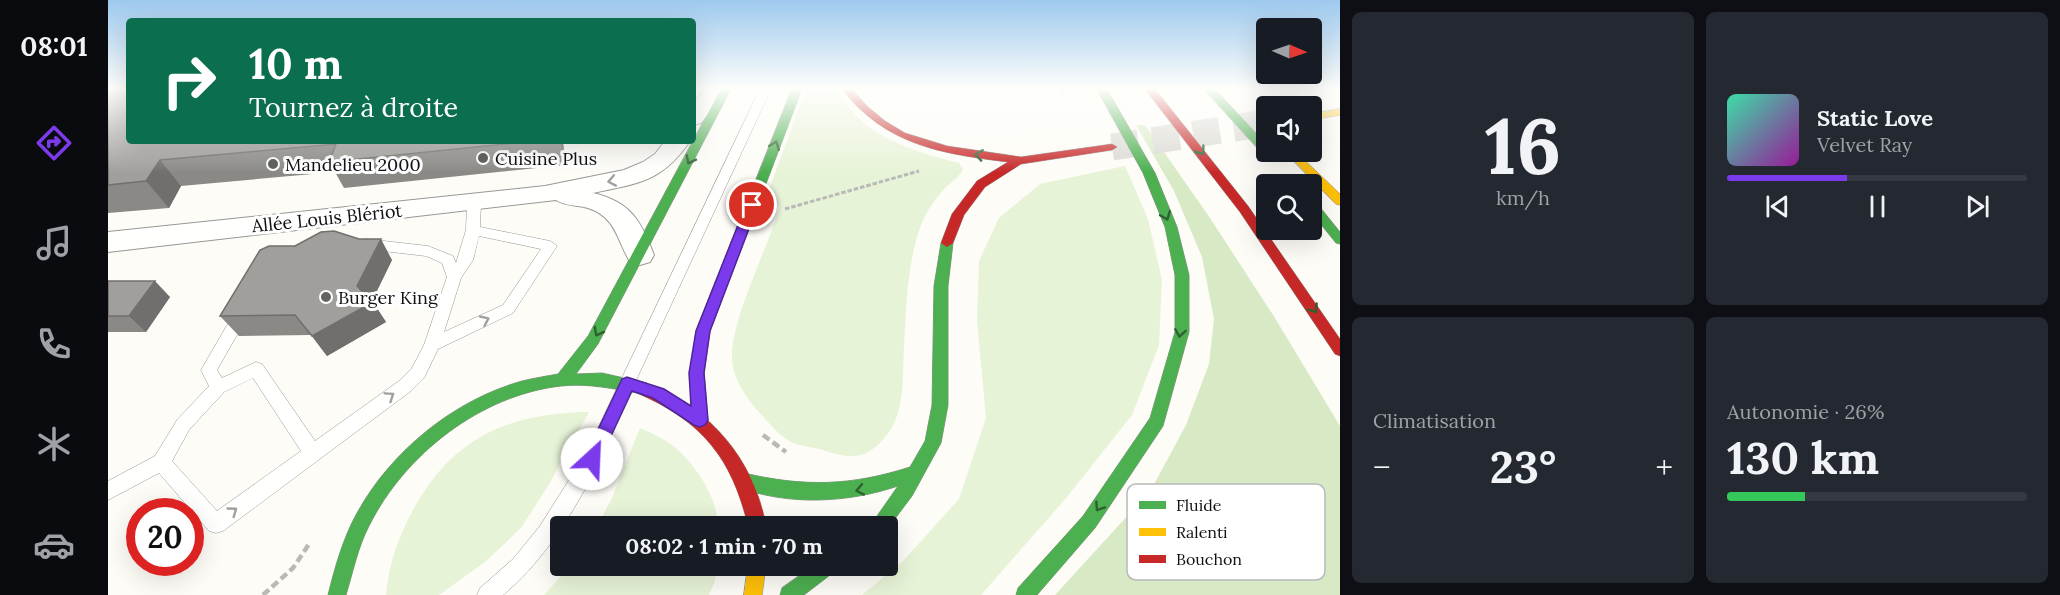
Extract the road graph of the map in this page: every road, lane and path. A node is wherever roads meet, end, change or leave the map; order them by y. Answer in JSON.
{"nodes":[{"id":1,"x":712,"y":117,"type":"edge"},
{"id":2,"x":753,"y":117,"type":"edge"},
{"id":3,"x":786,"y":117,"type":"edge"},
{"id":4,"x":871,"y":117,"type":"edge"},
{"id":5,"x":1118,"y":117,"type":"edge"},
{"id":6,"x":1172,"y":117,"type":"edge"},
{"id":7,"x":1235,"y":117,"type":"edge"},
{"id":8,"x":1256,"y":140,"type":"edge"},
{"id":9,"x":676,"y":144,"type":"edge"},
{"id":10,"x":1112,"y":147,"type":"tunnel mouth"},
{"id":11,"x":1019,"y":160,"type":"junction"},
{"id":12,"x":1300,"y":162,"type":"edge"},
{"id":13,"x":924,"y":170,"type":"dead end"},
{"id":14,"x":545,"y":194,"type":"junction"},
{"id":15,"x":474,"y":201,"type":"junction"},
{"id":16,"x":1340,"y":201,"type":"edge"},
{"id":17,"x":778,"y":210,"type":"dead end"},
{"id":18,"x":1322,"y":218,"type":"edge"},
{"id":19,"x":473,"y":230,"type":"junction"},
{"id":20,"x":1340,"y":240,"type":"edge"},
{"id":21,"x":108,"y":242,"type":"edge"},
{"id":22,"x":347,"y":242,"type":"edge"},
{"id":23,"x":640,"y":255,"type":"junction"},
{"id":24,"x":454,"y":277,"type":"junction"},
{"id":25,"x":247,"y":303,"type":"edge"},
{"id":26,"x":432,"y":345,"type":"junction"},
{"id":27,"x":1340,"y":350,"type":"edge"},
{"id":28,"x":564,"y":378,"type":"junction"},
{"id":29,"x":627,"y":383,"type":"junction"},
{"id":30,"x":218,"y":387,"type":"junction"},
{"id":31,"x":700,"y":420,"type":"junction"},
{"id":32,"x":757,"y":429,"type":"dead end"},
{"id":33,"x":788,"y":453,"type":"dead end"},
{"id":34,"x":313,"y":454,"type":"junction"},
{"id":35,"x":161,"y":462,"type":"junction"},
{"id":36,"x":916,"y":473,"type":"junction"},
{"id":37,"x":744,"y":481,"type":"junction"},
{"id":38,"x":108,"y":491,"type":"edge"},
{"id":39,"x":756,"y":516,"type":"edge"},
{"id":40,"x":888,"y":516,"type":"edge"},
{"id":41,"x":340,"y":575,"type":"junction"},
{"id":42,"x":756,"y":576,"type":"edge"},
{"id":43,"x":815,"y":576,"type":"edge"},
{"id":44,"x":324,"y":595,"type":"edge"},
{"id":45,"x":337,"y":595,"type":"edge"},
{"id":46,"x":487,"y":595,"type":"edge"},
{"id":47,"x":753,"y":595,"type":"edge"},
{"id":48,"x":789,"y":595,"type":"edge"},
{"id":49,"x":1025,"y":595,"type":"edge"}],
"edges":[{"from":1,"to":23,"type":"main road","one_way":true},
{"from":2,"to":29,"type":"lane"},
{"from":31,"to":3,"type":"main road","one_way":true},
{"from":11,"to":4,"type":"main road","one_way":true},
{"from":5,"to":49,"type":"main road","one_way":true},
{"from":6,"to":27,"type":"main road","one_way":true},
{"from":7,"to":8,"type":"main road"},
{"from":9,"to":14,"type":"street","one_way":true},
{"from":10,"to":11,"type":"main road"},
{"from":11,"to":36,"type":"main road"},
{"from":12,"to":16,"type":"main road"},
{"from":13,"to":17,"type":"path"},
{"from":14,"to":15,"type":"street","name":"Allée Louis Blériot"},
{"from":14,"to":23,"type":"street"},
{"from":15,"to":19,"type":"lane"},
{"from":15,"to":21,"type":"street","name":"Allée Louis Blériot"},
{"from":18,"to":20,"type":"main road"},
{"from":19,"to":24,"type":"lane"},
{"from":26,"to":19,"type":"lane","one_way":true},
{"from":22,"to":24,"type":"lane"},
{"from":23,"to":28,"type":"main road","one_way":true},
{"from":24,"to":26,"type":"lane"},
{"from":25,"to":30,"type":"lane"},
{"from":34,"to":26,"type":"lane","one_way":true},
{"from":28,"to":29,"type":"main road"},
{"from":28,"to":41,"type":"main road"},
{"from":29,"to":31,"type":"main road"},
{"from":29,"to":46,"type":"lane"},
{"from":30,"to":34,"type":"lane"},
{"from":30,"to":35,"type":"lane"},
{"from":31,"to":37,"type":"main road"},
{"from":32,"to":33,"type":"path"},
{"from":35,"to":34,"type":"lane","one_way":true},
{"from":35,"to":38,"type":"lane"},
{"from":36,"to":37,"type":"main road","one_way":true},
{"from":36,"to":40,"type":"main road"},
{"from":37,"to":39,"type":"main road"},
{"from":41,"to":44,"type":"main road"},
{"from":41,"to":45,"type":"main road"},
{"from":42,"to":47,"type":"main road"},
{"from":43,"to":48,"type":"main road"}]}
